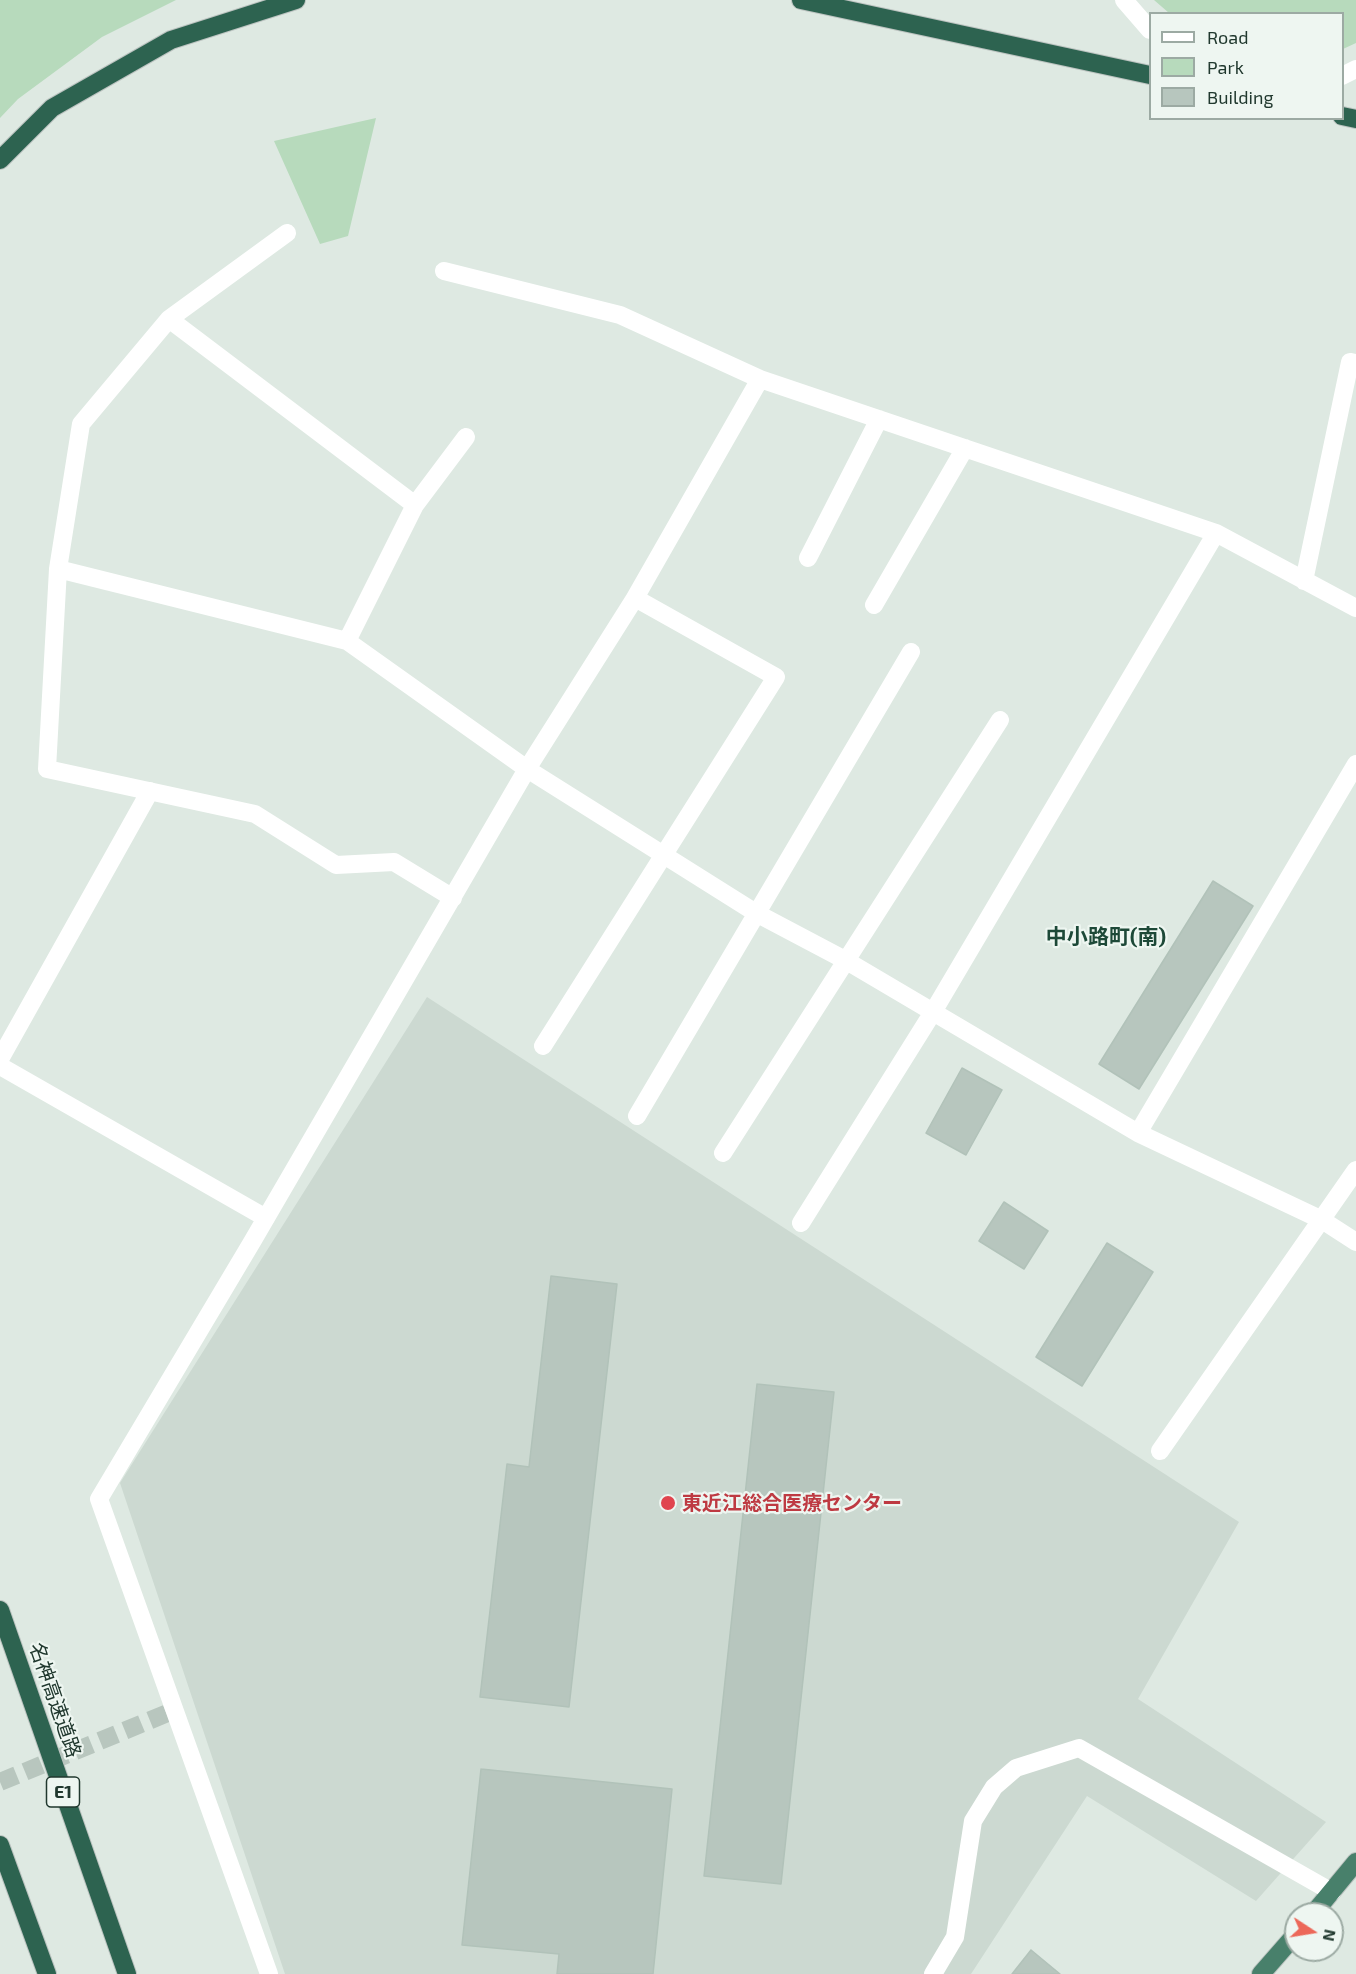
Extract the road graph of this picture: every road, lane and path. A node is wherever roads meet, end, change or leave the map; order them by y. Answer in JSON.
{"nodes":[{"id":1,"x":296,"y":0,"type":"edge"},
{"id":2,"x":1124,"y":0,"type":"edge"},
{"id":3,"x":810,"y":1,"type":"edge"},
{"id":4,"x":1149,"y":29,"type":"edge"},
{"id":5,"x":1149,"y":75,"type":"edge"},
{"id":6,"x":0,"y":160,"type":"edge"},
{"id":7,"x":287,"y":233,"type":"dead end"},
{"id":8,"x":444,"y":271,"type":"dead end"},
{"id":9,"x":169,"y":319,"type":"junction"},
{"id":10,"x":1356,"y":363,"type":"edge"},
{"id":11,"x":760,"y":379,"type":"junction"},
{"id":12,"x":879,"y":419,"type":"junction"},
{"id":13,"x":466,"y":437,"type":"dead end"},
{"id":14,"x":965,"y":448,"type":"junction"},
{"id":15,"x":415,"y":506,"type":"junction"},
{"id":16,"x":1216,"y":533,"type":"junction"},
{"id":17,"x":808,"y":558,"type":"dead end"},
{"id":18,"x":58,"y":569,"type":"junction"},
{"id":19,"x":1304,"y":580,"type":"junction"},
{"id":20,"x":635,"y":598,"type":"junction"},
{"id":21,"x":873,"y":605,"type":"dead end"},
{"id":22,"x":1356,"y":608,"type":"edge"},
{"id":23,"x":347,"y":641,"type":"junction"},
{"id":24,"x":911,"y":652,"type":"dead end"},
{"id":25,"x":1000,"y":720,"type":"dead end"},
{"id":26,"x":1356,"y":764,"type":"edge"},
{"id":27,"x":527,"y":769,"type":"junction"},
{"id":28,"x":150,"y":791,"type":"junction"},
{"id":29,"x":664,"y":856,"type":"junction"},
{"id":30,"x":453,"y":898,"type":"junction"},
{"id":31,"x":756,"y":913,"type":"junction"},
{"id":32,"x":845,"y":960,"type":"junction"},
{"id":33,"x":933,"y":1012,"type":"junction"},
{"id":34,"x":543,"y":1046,"type":"dead end"},
{"id":35,"x":0,"y":1059,"type":"edge"},
{"id":36,"x":0,"y":1066,"type":"edge"},
{"id":37,"x":637,"y":1116,"type":"dead end"},
{"id":38,"x":1138,"y":1133,"type":"junction"},
{"id":39,"x":723,"y":1153,"type":"dead end"},
{"id":40,"x":1356,"y":1170,"type":"edge"},
{"id":41,"x":266,"y":1218,"type":"junction"},
{"id":42,"x":1322,"y":1220,"type":"junction"},
{"id":43,"x":801,"y":1223,"type":"dead end"},
{"id":44,"x":1356,"y":1242,"type":"edge"},
{"id":45,"x":1160,"y":1451,"type":"dead end"},
{"id":46,"x":0,"y":1610,"type":"edge"},
{"id":47,"x":0,"y":1845,"type":"edge"},
{"id":48,"x":0,"y":1862,"type":"edge"},
{"id":49,"x":1356,"y":1862,"type":"edge"},
{"id":50,"x":1332,"y":1892,"type":"junction"},
{"id":51,"x":1323,"y":1902,"type":"edge"},
{"id":52,"x":1284,"y":1948,"type":"edge"},
{"id":53,"x":43,"y":1966,"type":"edge"},
{"id":54,"x":127,"y":1974,"type":"edge"},
{"id":55,"x":269,"y":1974,"type":"edge"},
{"id":56,"x":933,"y":1974,"type":"edge"},
{"id":57,"x":1262,"y":1974,"type":"edge"}],
"edges":[{"from":1,"to":6,"type":"highway"},
{"from":2,"to":4,"type":"street"},
{"from":3,"to":5,"type":"highway"},
{"from":7,"to":9,"type":"street"},
{"from":8,"to":11,"type":"street"},
{"from":9,"to":15,"type":"street"},
{"from":9,"to":18,"type":"street"},
{"from":10,"to":19,"type":"street"},
{"from":11,"to":12,"type":"street"},
{"from":11,"to":20,"type":"street"},
{"from":12,"to":14,"type":"street"},
{"from":12,"to":17,"type":"street"},
{"from":13,"to":15,"type":"street"},
{"from":14,"to":16,"type":"street"},
{"from":14,"to":21,"type":"street"},
{"from":15,"to":23,"type":"street"},
{"from":16,"to":19,"type":"street"},
{"from":16,"to":33,"type":"street"},
{"from":18,"to":23,"type":"street"},
{"from":18,"to":28,"type":"street"},
{"from":19,"to":22,"type":"street"},
{"from":20,"to":27,"type":"street"},
{"from":20,"to":29,"type":"street"},
{"from":23,"to":27,"type":"street"},
{"from":24,"to":31,"type":"street"},
{"from":25,"to":32,"type":"street"},
{"from":26,"to":38,"type":"street"},
{"from":27,"to":29,"type":"street"},
{"from":27,"to":30,"type":"street"},
{"from":28,"to":30,"type":"street"},
{"from":28,"to":35,"type":"street"},
{"from":29,"to":31,"type":"street"},
{"from":29,"to":34,"type":"street"},
{"from":30,"to":41,"type":"street"},
{"from":31,"to":32,"type":"street"},
{"from":31,"to":37,"type":"street"},
{"from":32,"to":33,"type":"street"},
{"from":32,"to":39,"type":"street"},
{"from":33,"to":38,"type":"street"},
{"from":33,"to":43,"type":"street"},
{"from":36,"to":41,"type":"street"},
{"from":38,"to":42,"type":"street"},
{"from":40,"to":42,"type":"street"},
{"from":41,"to":55,"type":"street"},
{"from":42,"to":44,"type":"street"},
{"from":42,"to":45,"type":"street"},
{"from":46,"to":54,"type":"highway","name":"名神高速道路","number":"E1"},
{"from":47,"to":53,"type":"highway"},
{"from":48,"to":53,"type":"highway"},
{"from":49,"to":50,"type":"highway"},
{"from":50,"to":51,"type":"highway"},
{"from":50,"to":56,"type":"street"},
{"from":52,"to":57,"type":"highway"}]}
